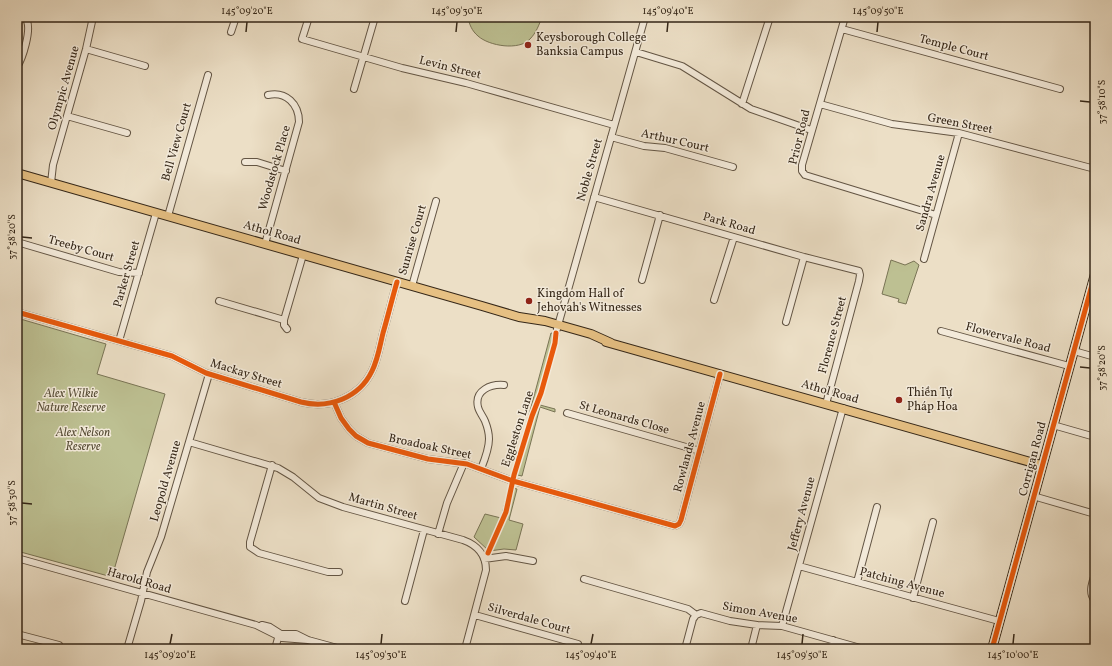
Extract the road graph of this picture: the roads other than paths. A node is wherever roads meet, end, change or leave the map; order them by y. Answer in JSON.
{"nodes":[{"id":1,"x":93,"y":17,"type":"edge"},
{"id":2,"x":236,"y":17,"type":"edge"},
{"id":3,"x":309,"y":17,"type":"edge"},
{"id":4,"x":374,"y":17,"type":"edge"},
{"id":5,"x":645,"y":17,"type":"edge"},
{"id":6,"x":770,"y":17,"type":"edge"},
{"id":7,"x":845,"y":17,"type":"edge"},
{"id":8,"x":27,"y":21,"type":"dead end"},
{"id":9,"x":842,"y":29,"type":"junction"},
{"id":10,"x":231,"y":32,"type":"dead end"},
{"id":11,"x":86,"y":49,"type":"junction"},
{"id":12,"x":636,"y":52,"type":"junction"},
{"id":13,"x":364,"y":57,"type":"junction"},
{"id":14,"x":146,"y":66,"type":"dead end"},
{"id":15,"x":17,"y":67,"type":"edge"},
{"id":16,"x":208,"y":75,"type":"dead end"},
{"id":17,"x":354,"y":89,"type":"dead end"},
{"id":18,"x":1060,"y":89,"type":"dead end"},
{"id":19,"x":268,"y":95,"type":"dead end"},
{"id":20,"x":742,"y":104,"type":"junction"},
{"id":21,"x":820,"y":104,"type":"junction"},
{"id":22,"x":67,"y":116,"type":"junction"},
{"id":23,"x":614,"y":125,"type":"junction"},
{"id":24,"x":811,"y":130,"type":"junction"},
{"id":25,"x":126,"y":133,"type":"dead end"},
{"id":26,"x":959,"y":133,"type":"junction"},
{"id":27,"x":611,"y":137,"type":"junction"},
{"id":28,"x":245,"y":162,"type":"dead end"},
{"id":29,"x":733,"y":167,"type":"dead end"},
{"id":30,"x":1095,"y":169,"type":"edge"},
{"id":31,"x":286,"y":171,"type":"junction"},
{"id":32,"x":17,"y":173,"type":"edge"},
{"id":33,"x":48,"y":182,"type":"junction"},
{"id":34,"x":594,"y":197,"type":"junction"},
{"id":35,"x":436,"y":201,"type":"dead end"},
{"id":36,"x":156,"y":213,"type":"junction"},
{"id":37,"x":660,"y":215,"type":"junction"},
{"id":38,"x":936,"y":215,"type":"junction"},
{"id":39,"x":168,"y":216,"type":"junction"},
{"id":40,"x":734,"y":236,"type":"junction"},
{"id":41,"x":17,"y":242,"type":"edge"},
{"id":42,"x":266,"y":244,"type":"junction"},
{"id":43,"x":303,"y":255,"type":"junction"},
{"id":44,"x":804,"y":257,"type":"junction"},
{"id":45,"x":924,"y":259,"type":"dead end"},
{"id":46,"x":859,"y":272,"type":"joint"},
{"id":47,"x":139,"y":273,"type":"junction"},
{"id":48,"x":1095,"y":274,"type":"edge"},
{"id":49,"x":642,"y":280,"type":"dead end"},
{"id":50,"x":397,"y":282,"type":"junction"},
{"id":51,"x":412,"y":286,"type":"junction"},
{"id":52,"x":714,"y":300,"type":"dead end"},
{"id":53,"x":219,"y":301,"type":"dead end"},
{"id":54,"x":17,"y":312,"type":"edge"},
{"id":55,"x":284,"y":320,"type":"junction"},
{"id":56,"x":786,"y":322,"type":"dead end"},
{"id":57,"x":557,"y":327,"type":"junction"},
{"id":58,"x":287,"y":329,"type":"dead end"},
{"id":59,"x":941,"y":331,"type":"dead end"},
{"id":60,"x":119,"y":341,"type":"junction"},
{"id":61,"x":1074,"y":351,"type":"junction"},
{"id":62,"x":1095,"y":357,"type":"edge"},
{"id":63,"x":1069,"y":366,"type":"junction"},
{"id":64,"x":209,"y":374,"type":"junction"},
{"id":65,"x":720,"y":374,"type":"junction"},
{"id":66,"x":504,"y":385,"type":"dead end"},
{"id":67,"x":334,"y":402,"type":"junction"},
{"id":68,"x":826,"y":404,"type":"junction"},
{"id":69,"x":842,"y":408,"type":"junction"},
{"id":70,"x":566,"y":413,"type":"dead end"},
{"id":71,"x":1053,"y":425,"type":"junction"},
{"id":72,"x":1095,"y":437,"type":"edge"},
{"id":73,"x":189,"y":442,"type":"junction"},
{"id":74,"x":700,"y":451,"type":"junction"},
{"id":75,"x":464,"y":463,"type":"junction"},
{"id":76,"x":272,"y":465,"type":"junction"},
{"id":77,"x":1041,"y":465,"type":"junction"},
{"id":78,"x":481,"y":469,"type":"junction"},
{"id":79,"x":1033,"y":496,"type":"junction"},
{"id":80,"x":877,"y":507,"type":"dead end"},
{"id":81,"x":1095,"y":514,"type":"edge"},
{"id":82,"x":933,"y":522,"type":"dead end"},
{"id":83,"x":678,"y":525,"type":"joint"},
{"id":84,"x":424,"y":530,"type":"junction"},
{"id":85,"x":438,"y":534,"type":"junction"},
{"id":86,"x":17,"y":558,"type":"edge"},
{"id":87,"x":484,"y":559,"type":"junction"},
{"id":88,"x":533,"y":561,"type":"dead end"},
{"id":89,"x":799,"y":566,"type":"junction"},
{"id":90,"x":339,"y":572,"type":"dead end"},
{"id":91,"x":1095,"y":574,"type":"edge"},
{"id":92,"x":584,"y":579,"type":"dead end"},
{"id":93,"x":856,"y":582,"type":"junction"},
{"id":94,"x":142,"y":593,"type":"junction"},
{"id":95,"x":914,"y":598,"type":"junction"},
{"id":96,"x":404,"y":601,"type":"dead end"},
{"id":97,"x":1095,"y":601,"type":"edge"},
{"id":98,"x":475,"y":615,"type":"junction"},
{"id":99,"x":696,"y":615,"type":"junction"},
{"id":100,"x":999,"y":621,"type":"junction"},
{"id":101,"x":756,"y":626,"type":"junction"},
{"id":102,"x":782,"y":626,"type":"junction"},
{"id":103,"x":17,"y":634,"type":"edge"},
{"id":104,"x":281,"y":636,"type":"junction"},
{"id":105,"x":833,"y":640,"type":"junction"},
{"id":106,"x":578,"y":644,"type":"dead end"},
{"id":107,"x":59,"y":645,"type":"dead end"},
{"id":108,"x":127,"y":649,"type":"edge"},
{"id":109,"x":276,"y":649,"type":"edge"},
{"id":110,"x":279,"y":649,"type":"edge"},
{"id":111,"x":341,"y":649,"type":"edge"},
{"id":112,"x":465,"y":649,"type":"edge"},
{"id":113,"x":685,"y":649,"type":"edge"},
{"id":114,"x":751,"y":649,"type":"edge"},
{"id":115,"x":831,"y":649,"type":"edge"},
{"id":116,"x":864,"y":649,"type":"edge"},
{"id":117,"x":992,"y":649,"type":"edge"}],
"edges":[{"from":1,"to":11,"type":"street","name":"Olympic Avenue"},
{"from":2,"to":10,"type":"street"},
{"from":3,"to":13,"type":"street","name":"Levin Street"},
{"from":4,"to":13,"type":"street"},
{"from":5,"to":12,"type":"street","name":"Noble Street"},
{"from":6,"to":20,"type":"street"},
{"from":7,"to":9,"type":"street","name":"Prior Road"},
{"from":8,"to":15,"type":"street"},
{"from":9,"to":18,"type":"street","name":"Temple Court"},
{"from":9,"to":21,"type":"street","name":"Prior Road"},
{"from":11,"to":14,"type":"street"},
{"from":11,"to":22,"type":"street","name":"Olympic Avenue"},
{"from":12,"to":20,"type":"street"},
{"from":12,"to":23,"type":"street","name":"Noble Street"},
{"from":13,"to":17,"type":"street"},
{"from":13,"to":23,"type":"street","name":"Levin Street"},
{"from":16,"to":39,"type":"street","name":"Bell View Court"},
{"from":19,"to":31,"type":"street","name":"Woodstock Place"},
{"from":20,"to":24,"type":"street"},
{"from":21,"to":24,"type":"street","name":"Prior Road"},
{"from":21,"to":26,"type":"street","name":"Green Street"},
{"from":22,"to":25,"type":"street"},
{"from":22,"to":33,"type":"street","name":"Olympic Avenue"},
{"from":23,"to":27,"type":"street","name":"Noble Street"},
{"from":24,"to":38,"type":"street","name":"Prior Road"},
{"from":26,"to":30,"type":"street","name":"Green Street"},
{"from":26,"to":38,"type":"street","name":"Sandra Avenue"},
{"from":27,"to":29,"type":"street","name":"Arthur Court"},
{"from":27,"to":34,"type":"street","name":"Noble Street"},
{"from":28,"to":31,"type":"street"},
{"from":31,"to":42,"type":"street","name":"Woodstock Place"},
{"from":32,"to":33,"type":"main road","name":"Athol Road"},
{"from":33,"to":36,"type":"main road","name":"Athol Road"},
{"from":34,"to":37,"type":"street","name":"Park Road"},
{"from":34,"to":57,"type":"street","name":"Noble Street"},
{"from":35,"to":51,"type":"street","name":"Sunrise Court"},
{"from":36,"to":39,"type":"main road","name":"Athol Road"},
{"from":36,"to":47,"type":"street","name":"Parker Street"},
{"from":37,"to":40,"type":"street","name":"Park Road"},
{"from":37,"to":49,"type":"street"},
{"from":38,"to":45,"type":"street","name":"Sandra Avenue"},
{"from":39,"to":42,"type":"main road","name":"Athol Road"},
{"from":40,"to":44,"type":"street","name":"Park Road"},
{"from":40,"to":52,"type":"street"},
{"from":41,"to":47,"type":"street","name":"Treeby Court"},
{"from":42,"to":43,"type":"main road","name":"Athol Road"},
{"from":43,"to":50,"type":"main road","name":"Athol Road"},
{"from":43,"to":55,"type":"street"},
{"from":44,"to":46,"type":"street","name":"Park Road"},
{"from":44,"to":56,"type":"street"},
{"from":46,"to":68,"type":"street","name":"Florence Street"},
{"from":47,"to":60,"type":"street","name":"Parker Street"},
{"from":48,"to":61,"type":"main road","name":"Corrigan Road"},
{"from":50,"to":51,"type":"main road","name":"Athol Road"},
{"from":50,"to":67,"type":"street","name":"Mackay Street"},
{"from":51,"to":57,"type":"main road","name":"Athol Road"},
{"from":53,"to":55,"type":"street"},
{"from":54,"to":60,"type":"street","name":"Mackay Street"},
{"from":55,"to":58,"type":"street"},
{"from":57,"to":65,"type":"main road","name":"Athol Road"},
{"from":59,"to":63,"type":"street","name":"Flowervale Road"},
{"from":60,"to":64,"type":"street","name":"Mackay Street"},
{"from":61,"to":62,"type":"street"},
{"from":61,"to":63,"type":"main road","name":"Corrigan Road"},
{"from":63,"to":71,"type":"main road","name":"Corrigan Road"},
{"from":64,"to":67,"type":"street","name":"Mackay Street"},
{"from":64,"to":73,"type":"street","name":"Leopold Avenue"},
{"from":65,"to":68,"type":"main road","name":"Athol Road"},
{"from":65,"to":74,"type":"street","name":"Rowlands Avenue"},
{"from":66,"to":78,"type":"street"},
{"from":67,"to":75,"type":"street","name":"Broadoak Street"},
{"from":68,"to":69,"type":"main road","name":"Athol Road"},
{"from":69,"to":77,"type":"main road","name":"Athol Road"},
{"from":69,"to":89,"type":"street","name":"Jeffery Avenue"},
{"from":70,"to":74,"type":"street","name":"St Leonards Close"},
{"from":71,"to":72,"type":"street"},
{"from":71,"to":77,"type":"main road","name":"Corrigan Road"},
{"from":73,"to":76,"type":"street","name":"Martin Street"},
{"from":73,"to":94,"type":"street","name":"Leopold Avenue"},
{"from":74,"to":83,"type":"street","name":"Rowlands Avenue"},
{"from":75,"to":78,"type":"street","name":"Broadoak Street"},
{"from":75,"to":85,"type":"street"},
{"from":76,"to":84,"type":"street","name":"Martin Street"},
{"from":76,"to":90,"type":"street"},
{"from":77,"to":79,"type":"main road","name":"Corrigan Road"},
{"from":78,"to":83,"type":"street","name":"Broadoak Street"},
{"from":79,"to":81,"type":"street"},
{"from":79,"to":100,"type":"main road","name":"Corrigan Road"},
{"from":80,"to":93,"type":"street"},
{"from":82,"to":95,"type":"street"},
{"from":84,"to":85,"type":"street","name":"Martin Street"},
{"from":84,"to":96,"type":"street"},
{"from":85,"to":87,"type":"street","name":"Martin Street"},
{"from":86,"to":94,"type":"street","name":"Harold Road"},
{"from":87,"to":88,"type":"street"},
{"from":87,"to":98,"type":"street"},
{"from":89,"to":93,"type":"street","name":"Patching Avenue"},
{"from":89,"to":102,"type":"street","name":"Jeffery Avenue"},
{"from":91,"to":97,"type":"street"},
{"from":92,"to":99,"type":"street","name":"Simon Avenue"},
{"from":93,"to":95,"type":"street","name":"Patching Avenue"},
{"from":94,"to":104,"type":"street","name":"Harold Road"},
{"from":94,"to":108,"type":"street","name":"Leopold Avenue"},
{"from":95,"to":100,"type":"street","name":"Patching Avenue"},
{"from":98,"to":106,"type":"street","name":"Silverdale Court"},
{"from":98,"to":112,"type":"street"},
{"from":99,"to":101,"type":"street","name":"Simon Avenue"},
{"from":99,"to":113,"type":"street"},
{"from":100,"to":117,"type":"main road","name":"Corrigan Road"},
{"from":101,"to":102,"type":"street","name":"Simon Avenue"},
{"from":101,"to":114,"type":"street"},
{"from":102,"to":105,"type":"street","name":"Simon Avenue"},
{"from":103,"to":107,"type":"street"},
{"from":104,"to":109,"type":"street"},
{"from":104,"to":110,"type":"street"},
{"from":104,"to":111,"type":"street","name":"Harold Road"},
{"from":105,"to":115,"type":"street"},
{"from":105,"to":116,"type":"street","name":"Simon Avenue"}]}
